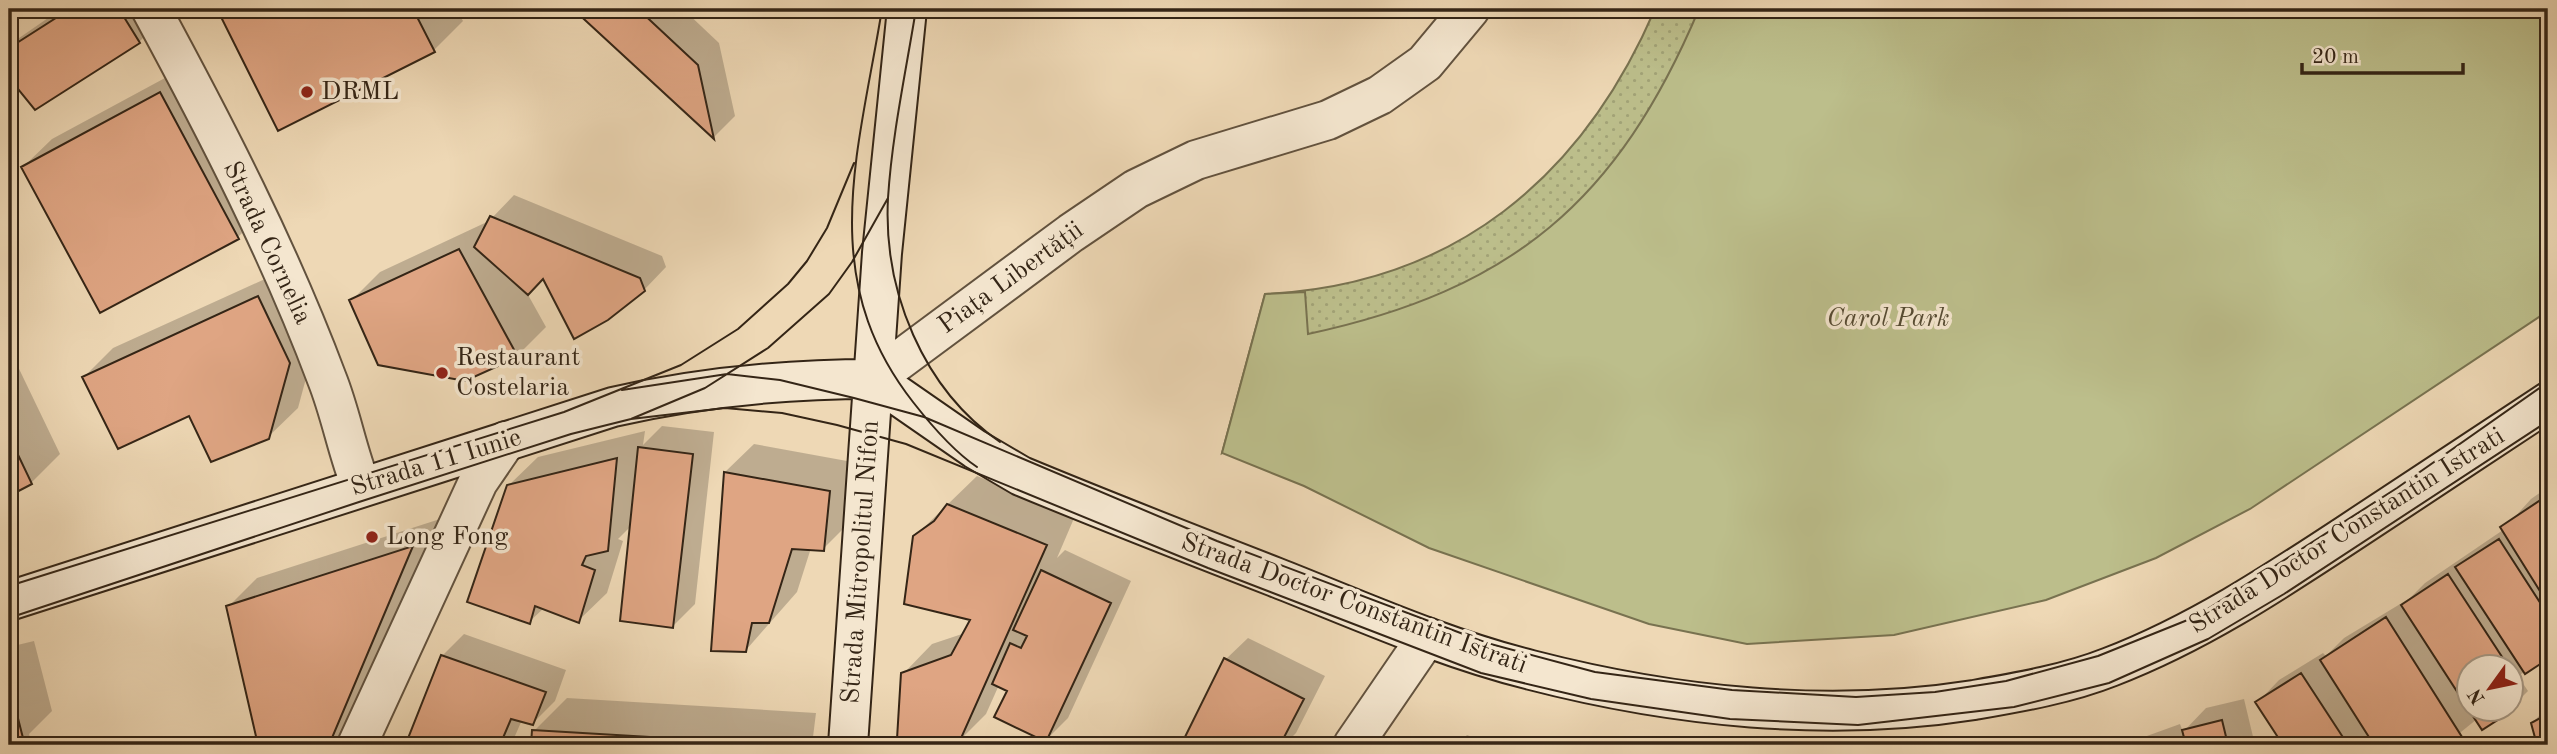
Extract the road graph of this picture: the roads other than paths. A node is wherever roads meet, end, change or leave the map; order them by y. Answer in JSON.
{"nodes":[{"id":1,"x":151,"y":9,"type":"edge"},
{"id":2,"x":908,"y":9,"type":"edge"},
{"id":3,"x":1471,"y":9,"type":"edge"},
{"id":4,"x":874,"y":379,"type":"junction"},
{"id":5,"x":2548,"y":402,"type":"edge"},
{"id":6,"x":506,"y":441,"type":"junction"},
{"id":7,"x":361,"y":486,"type":"junction"},
{"id":8,"x":9,"y":601,"type":"edge"},
{"id":9,"x":1427,"y":637,"type":"junction"},
{"id":10,"x":357,"y":745,"type":"edge"},
{"id":11,"x":848,"y":745,"type":"edge"},
{"id":12,"x":1353,"y":745,"type":"edge"}],
"edges":[{"from":1,"to":7,"type":"street","name":"Strada Cornelia"},
{"from":2,"to":4,"type":"street"},
{"from":3,"to":4,"type":"street","name":"Piața Libertății"},
{"from":4,"to":6,"type":"street","name":"Strada 11 Iunie"},
{"from":4,"to":9,"type":"street","name":"Strada Doctor Constantin Istrati"},
{"from":4,"to":11,"type":"street","name":"Strada Mitropolitul Nifon"},
{"from":5,"to":9,"type":"street","name":"Strada Doctor Constantin Istrati"},
{"from":6,"to":7,"type":"street","name":"Strada 11 Iunie"},
{"from":6,"to":10,"type":"street"},
{"from":7,"to":8,"type":"street","name":"Strada 11 Iunie"},
{"from":9,"to":12,"type":"street"}]}
